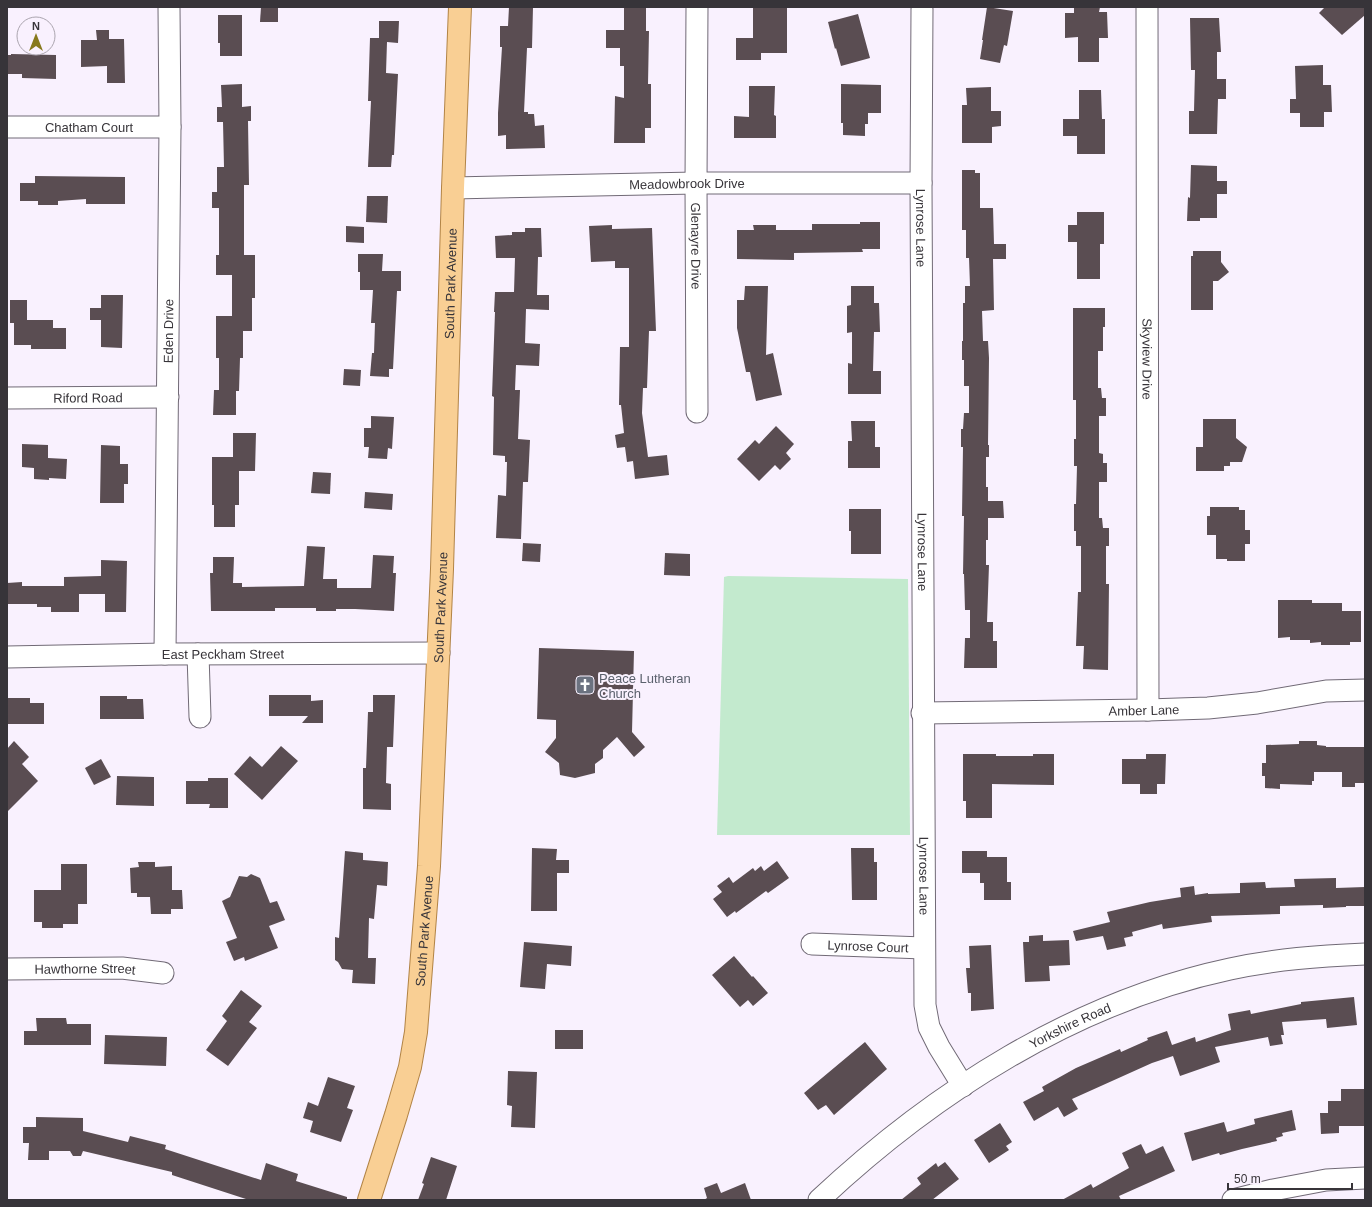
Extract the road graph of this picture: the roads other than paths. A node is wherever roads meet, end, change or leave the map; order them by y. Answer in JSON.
{"nodes":[{"id":1,"x":169,"y":7,"type":"edge"},
{"id":2,"x":460,"y":7,"type":"edge"},
{"id":3,"x":697,"y":7,"type":"edge"},
{"id":4,"x":1147,"y":7,"type":"edge"},
{"id":5,"x":922,"y":9,"type":"dead end"},
{"id":6,"x":7,"y":127,"type":"edge"},
{"id":7,"x":170,"y":127,"type":"junction"},
{"id":8,"x":696,"y":183,"type":"junction"},
{"id":9,"x":921,"y":183,"type":"junction"},
{"id":10,"x":453,"y":188,"type":"junction"},
{"id":11,"x":168,"y":397,"type":"junction"},
{"id":12,"x":7,"y":398,"type":"edge"},
{"id":13,"x":697,"y":412,"type":"dead end"},
{"id":14,"x":439,"y":653,"type":"junction"},
{"id":15,"x":165,"y":654,"type":"junction"},
{"id":16,"x":198,"y":654,"type":"junction"},
{"id":17,"x":7,"y":657,"type":"edge"},
{"id":18,"x":1365,"y":690,"type":"edge"},
{"id":19,"x":1148,"y":710,"type":"junction"},
{"id":20,"x":922,"y":713,"type":"junction"},
{"id":21,"x":200,"y":717,"type":"dead end"},
{"id":22,"x":812,"y":944,"type":"dead end"},
{"id":23,"x":924,"y":948,"type":"junction"},
{"id":24,"x":1365,"y":954,"type":"edge"},
{"id":25,"x":7,"y":969,"type":"edge"},
{"id":26,"x":163,"y":973,"type":"dead end"},
{"id":27,"x":963,"y":1086,"type":"junction"},
{"id":28,"x":1365,"y":1178,"type":"edge"},
{"id":29,"x":369,"y":1200,"type":"edge"},
{"id":30,"x":819,"y":1200,"type":"edge"},
{"id":31,"x":1233,"y":1200,"type":"edge"}],
"edges":[{"from":1,"to":7,"type":"street","name":"Eden Drive"},
{"from":2,"to":10,"type":"main road","name":"South Park Avenue"},
{"from":3,"to":8,"type":"street","name":"Glenayre Drive"},
{"from":4,"to":19,"type":"street","name":"Skyview Drive"},
{"from":5,"to":9,"type":"street","name":"Lynrose Lane"},
{"from":6,"to":7,"type":"street","name":"Chatham Court"},
{"from":7,"to":11,"type":"street","name":"Eden Drive"},
{"from":8,"to":9,"type":"street","name":"Meadowbrook Drive"},
{"from":8,"to":10,"type":"street","name":"Meadowbrook Drive"},
{"from":8,"to":13,"type":"street","name":"Glenayre Drive"},
{"from":9,"to":20,"type":"street","name":"Lynrose Lane"},
{"from":10,"to":14,"type":"main road","name":"South Park Avenue"},
{"from":11,"to":12,"type":"street","name":"Riford Road"},
{"from":11,"to":15,"type":"street","name":"Eden Drive"},
{"from":14,"to":16,"type":"street","name":"East Peckham Street"},
{"from":14,"to":29,"type":"main road","name":"South Park Avenue"},
{"from":15,"to":16,"type":"street","name":"East Peckham Street"},
{"from":15,"to":17,"type":"street","name":"East Peckham Street"},
{"from":16,"to":21,"type":"street"},
{"from":18,"to":19,"type":"street","name":"Amber Lane"},
{"from":19,"to":20,"type":"street","name":"Amber Lane"},
{"from":20,"to":23,"type":"street","name":"Lynrose Lane"},
{"from":22,"to":23,"type":"street","name":"Lynrose Court"},
{"from":23,"to":27,"type":"street","name":"Lynrose Lane"},
{"from":24,"to":27,"type":"street","name":"Yorkshire Road"},
{"from":25,"to":26,"type":"street","name":"Hawthorne Street"},
{"from":27,"to":30,"type":"street","name":"Yorkshire Road"},
{"from":28,"to":31,"type":"street"}]}
